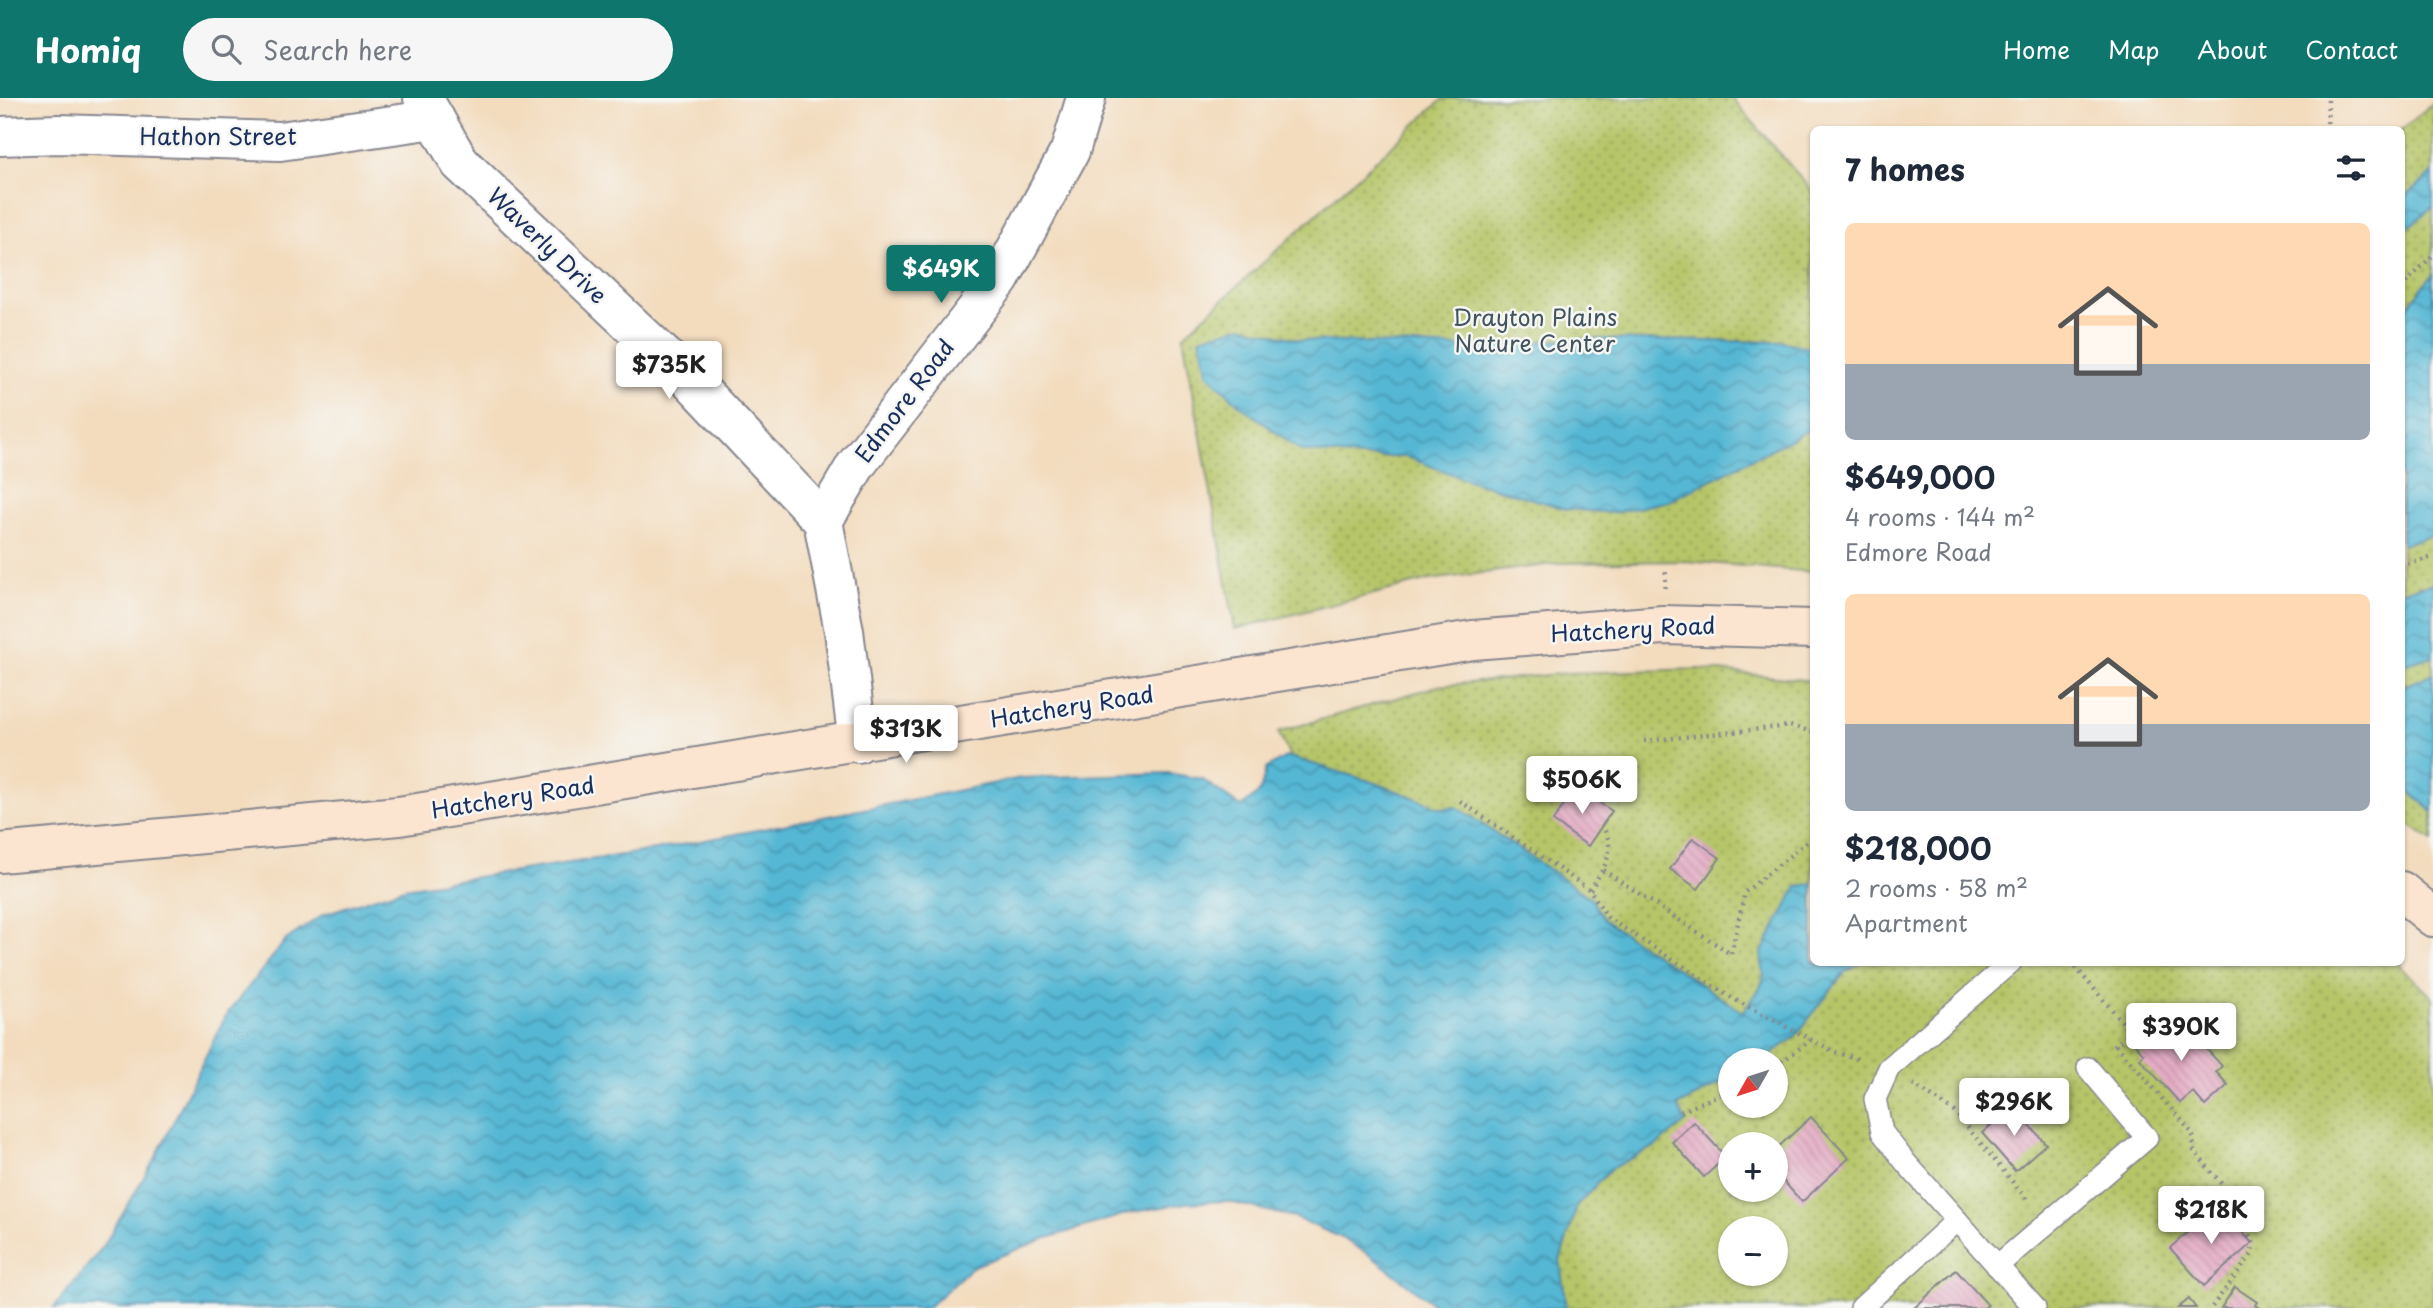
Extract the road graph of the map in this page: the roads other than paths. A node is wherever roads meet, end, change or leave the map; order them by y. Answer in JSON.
{"nodes":[{"id":1,"x":1086,"y":98,"type":"edge"},
{"id":2,"x":429,"y":108,"type":"edge"},
{"id":3,"x":0,"y":136,"type":"edge"},
{"id":4,"x":823,"y":521,"type":"junction"},
{"id":5,"x":1810,"y":629,"type":"edge"},
{"id":6,"x":858,"y":743,"type":"junction"},
{"id":7,"x":0,"y":853,"type":"edge"},
{"id":8,"x":2405,"y":894,"type":"edge"},
{"id":9,"x":2433,"y":917,"type":"edge"},
{"id":10,"x":2006,"y":966,"type":"edge"},
{"id":11,"x":2088,"y":1069,"type":"dead end"},
{"id":12,"x":1957,"y":1220,"type":"junction"},
{"id":13,"x":1997,"y":1266,"type":"junction"},
{"id":14,"x":1861,"y":1308,"type":"edge"},
{"id":15,"x":2035,"y":1308,"type":"edge"}],
"edges":[{"from":1,"to":4,"type":"street","name":"Edmore Road"},
{"from":2,"to":3,"type":"street","name":"Hathon Street"},
{"from":2,"to":4,"type":"street","name":"Waverly Drive"},
{"from":4,"to":6,"type":"street"},
{"from":5,"to":6,"type":"street","name":"Hatchery Road"},
{"from":6,"to":7,"type":"street","name":"Hatchery Road"},
{"from":8,"to":9,"type":"street"},
{"from":10,"to":12,"type":"lane"},
{"from":11,"to":13,"type":"lane"},
{"from":12,"to":13,"type":"lane"},
{"from":12,"to":14,"type":"lane"},
{"from":13,"to":15,"type":"lane"}]}
